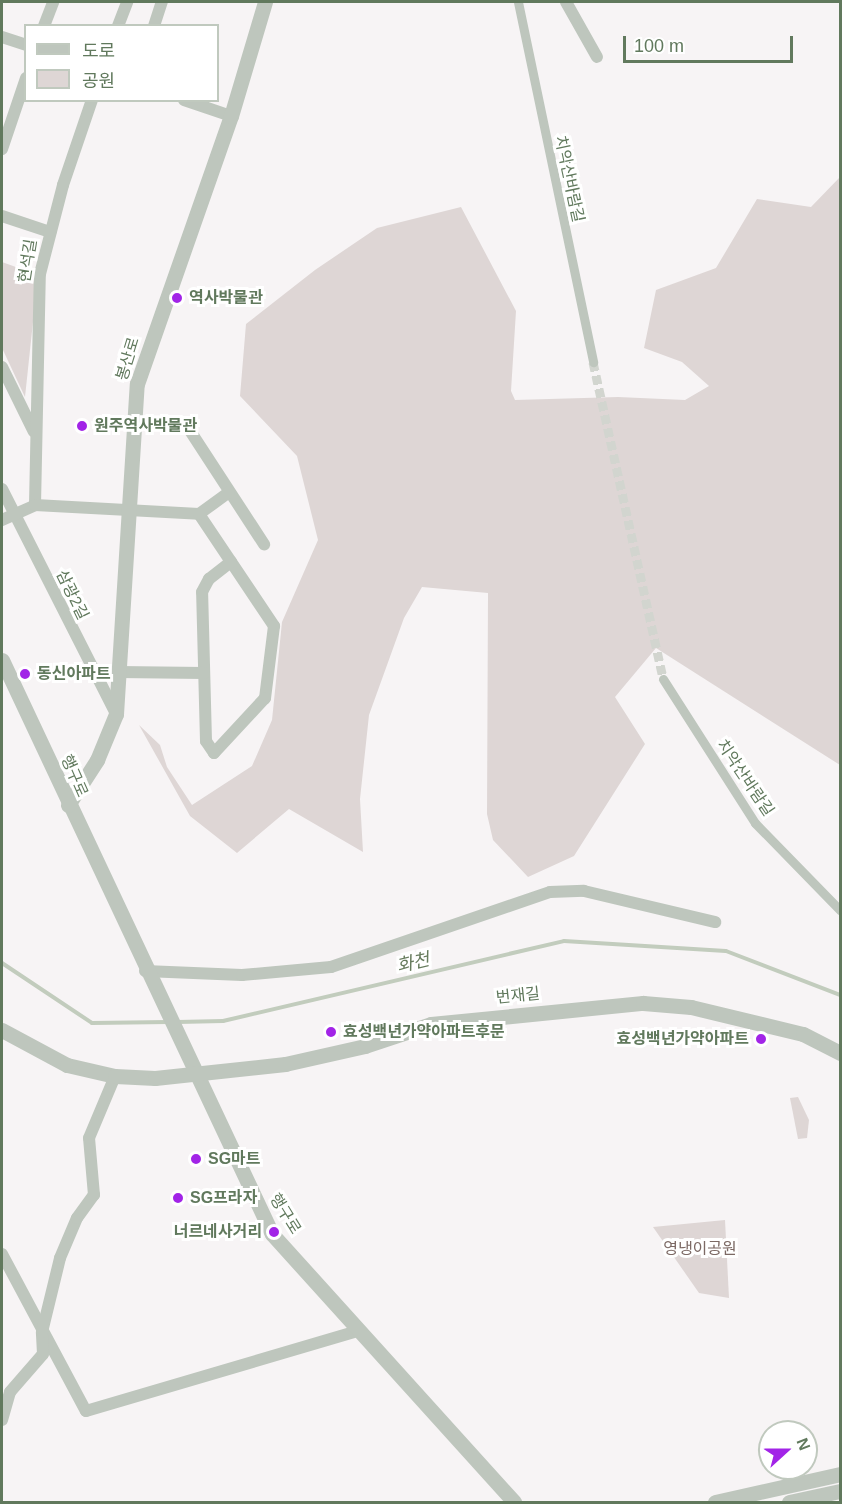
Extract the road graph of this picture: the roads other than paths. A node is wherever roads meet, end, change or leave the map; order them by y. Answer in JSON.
{"nodes":[{"id":1,"x":52,"y":2,"type":"edge"},
{"id":2,"x":127,"y":2,"type":"edge"},
{"id":3,"x":162,"y":2,"type":"edge"},
{"id":4,"x":265,"y":2,"type":"edge"},
{"id":5,"x":518,"y":2,"type":"edge"},
{"id":6,"x":566,"y":2,"type":"edge"},
{"id":7,"x":45,"y":24,"type":"edge"},
{"id":8,"x":119,"y":24,"type":"edge"},
{"id":9,"x":155,"y":24,"type":"edge"},
{"id":10,"x":2,"y":37,"type":"edge"},
{"id":11,"x":24,"y":44,"type":"edge"},
{"id":12,"x":597,"y":57,"type":"dead end"},
{"id":13,"x":24,"y":84,"type":"edge"},
{"id":14,"x":91,"y":102,"type":"edge"},
{"id":15,"x":190,"y":102,"type":"edge"},
{"id":16,"x":231,"y":116,"type":"junction"},
{"id":17,"x":2,"y":149,"type":"edge"},
{"id":18,"x":2,"y":216,"type":"edge"},
{"id":19,"x":50,"y":232,"type":"junction"},
{"id":20,"x":593,"y":362,"type":"tunnel mouth"},
{"id":21,"x":2,"y":367,"type":"edge"},
{"id":22,"x":185,"y":423,"type":"dead end"},
{"id":23,"x":35,"y":434,"type":"junction"},
{"id":24,"x":2,"y":489,"type":"edge"},
{"id":25,"x":229,"y":492,"type":"junction"},
{"id":26,"x":35,"y":505,"type":"junction"},
{"id":27,"x":128,"y":508,"type":"junction"},
{"id":28,"x":14,"y":514,"type":"junction"},
{"id":29,"x":199,"y":514,"type":"junction"},
{"id":30,"x":2,"y":520,"type":"edge"},
{"id":31,"x":264,"y":544,"type":"dead end"},
{"id":32,"x":231,"y":562,"type":"junction"},
{"id":33,"x":2,"y":660,"type":"edge"},
{"id":34,"x":118,"y":672,"type":"junction"},
{"id":35,"x":204,"y":673,"type":"junction"},
{"id":36,"x":663,"y":679,"type":"tunnel mouth"},
{"id":37,"x":116,"y":714,"type":"junction"},
{"id":38,"x":68,"y":805,"type":"junction"},
{"id":39,"x":840,"y":910,"type":"edge"},
{"id":40,"x":715,"y":922,"type":"dead end"},
{"id":41,"x":145,"y":971,"type":"junction"},
{"id":42,"x":2,"y":1030,"type":"edge"},
{"id":43,"x":840,"y":1053,"type":"edge"},
{"id":44,"x":115,"y":1076,"type":"junction"},
{"id":45,"x":198,"y":1076,"type":"junction"},
{"id":46,"x":2,"y":1254,"type":"edge"},
{"id":47,"x":358,"y":1331,"type":"junction"},
{"id":48,"x":42,"y":1332,"type":"junction"},
{"id":49,"x":2,"y":1420,"type":"edge"},
{"id":50,"x":840,"y":1474,"type":"edge"},
{"id":51,"x":840,"y":1491,"type":"edge"},
{"id":52,"x":514,"y":1503,"type":"edge"},
{"id":53,"x":715,"y":1503,"type":"edge"},
{"id":54,"x":789,"y":1503,"type":"edge"}],
"edges":[{"from":1,"to":7,"type":"street"},
{"from":2,"to":8,"type":"street"},
{"from":3,"to":9,"type":"street"},
{"from":4,"to":16,"type":"street","name":"봉산로"},
{"from":5,"to":20,"type":"street","name":"치악산바람길"},
{"from":6,"to":12,"type":"street"},
{"from":10,"to":11,"type":"street"},
{"from":13,"to":17,"type":"street"},
{"from":14,"to":19,"type":"street","name":"현석길"},
{"from":15,"to":16,"type":"street"},
{"from":16,"to":27,"type":"street","name":"봉산로"},
{"from":18,"to":19,"type":"street"},
{"from":19,"to":23,"type":"street","name":"현석길"},
{"from":21,"to":23,"type":"street","name":"현석길"},
{"from":22,"to":25,"type":"street"},
{"from":23,"to":26,"type":"street","name":"현석길"},
{"from":24,"to":28,"type":"street","name":"삼광2길"},
{"from":25,"to":29,"type":"street"},
{"from":25,"to":31,"type":"street"},
{"from":26,"to":27,"type":"street"},
{"from":26,"to":28,"type":"street"},
{"from":27,"to":29,"type":"street"},
{"from":27,"to":34,"type":"street","name":"봉산로"},
{"from":28,"to":30,"type":"street"},
{"from":28,"to":37,"type":"street","name":"삼광2길"},
{"from":29,"to":32,"type":"street"},
{"from":32,"to":35,"type":"street"},
{"from":32,"to":35,"type":"street"},
{"from":33,"to":38,"type":"street","name":"행구로"},
{"from":34,"to":35,"type":"street"},
{"from":34,"to":37,"type":"street","name":"봉산로"},
{"from":36,"to":39,"type":"street","name":"치악산바람길"},
{"from":37,"to":38,"type":"street","name":"봉산로"},
{"from":38,"to":41,"type":"street","name":"행구로"},
{"from":40,"to":41,"type":"street"},
{"from":41,"to":45,"type":"street","name":"행구로"},
{"from":42,"to":44,"type":"street"},
{"from":43,"to":45,"type":"street","name":"번재길"},
{"from":44,"to":45,"type":"street"},
{"from":44,"to":48,"type":"street"},
{"from":45,"to":47,"type":"street","name":"행구로"},
{"from":46,"to":48,"type":"street"},
{"from":47,"to":48,"type":"street"},
{"from":47,"to":52,"type":"street","name":"행구로"},
{"from":48,"to":49,"type":"street"},
{"from":50,"to":53,"type":"street"},
{"from":51,"to":54,"type":"street"}]}
